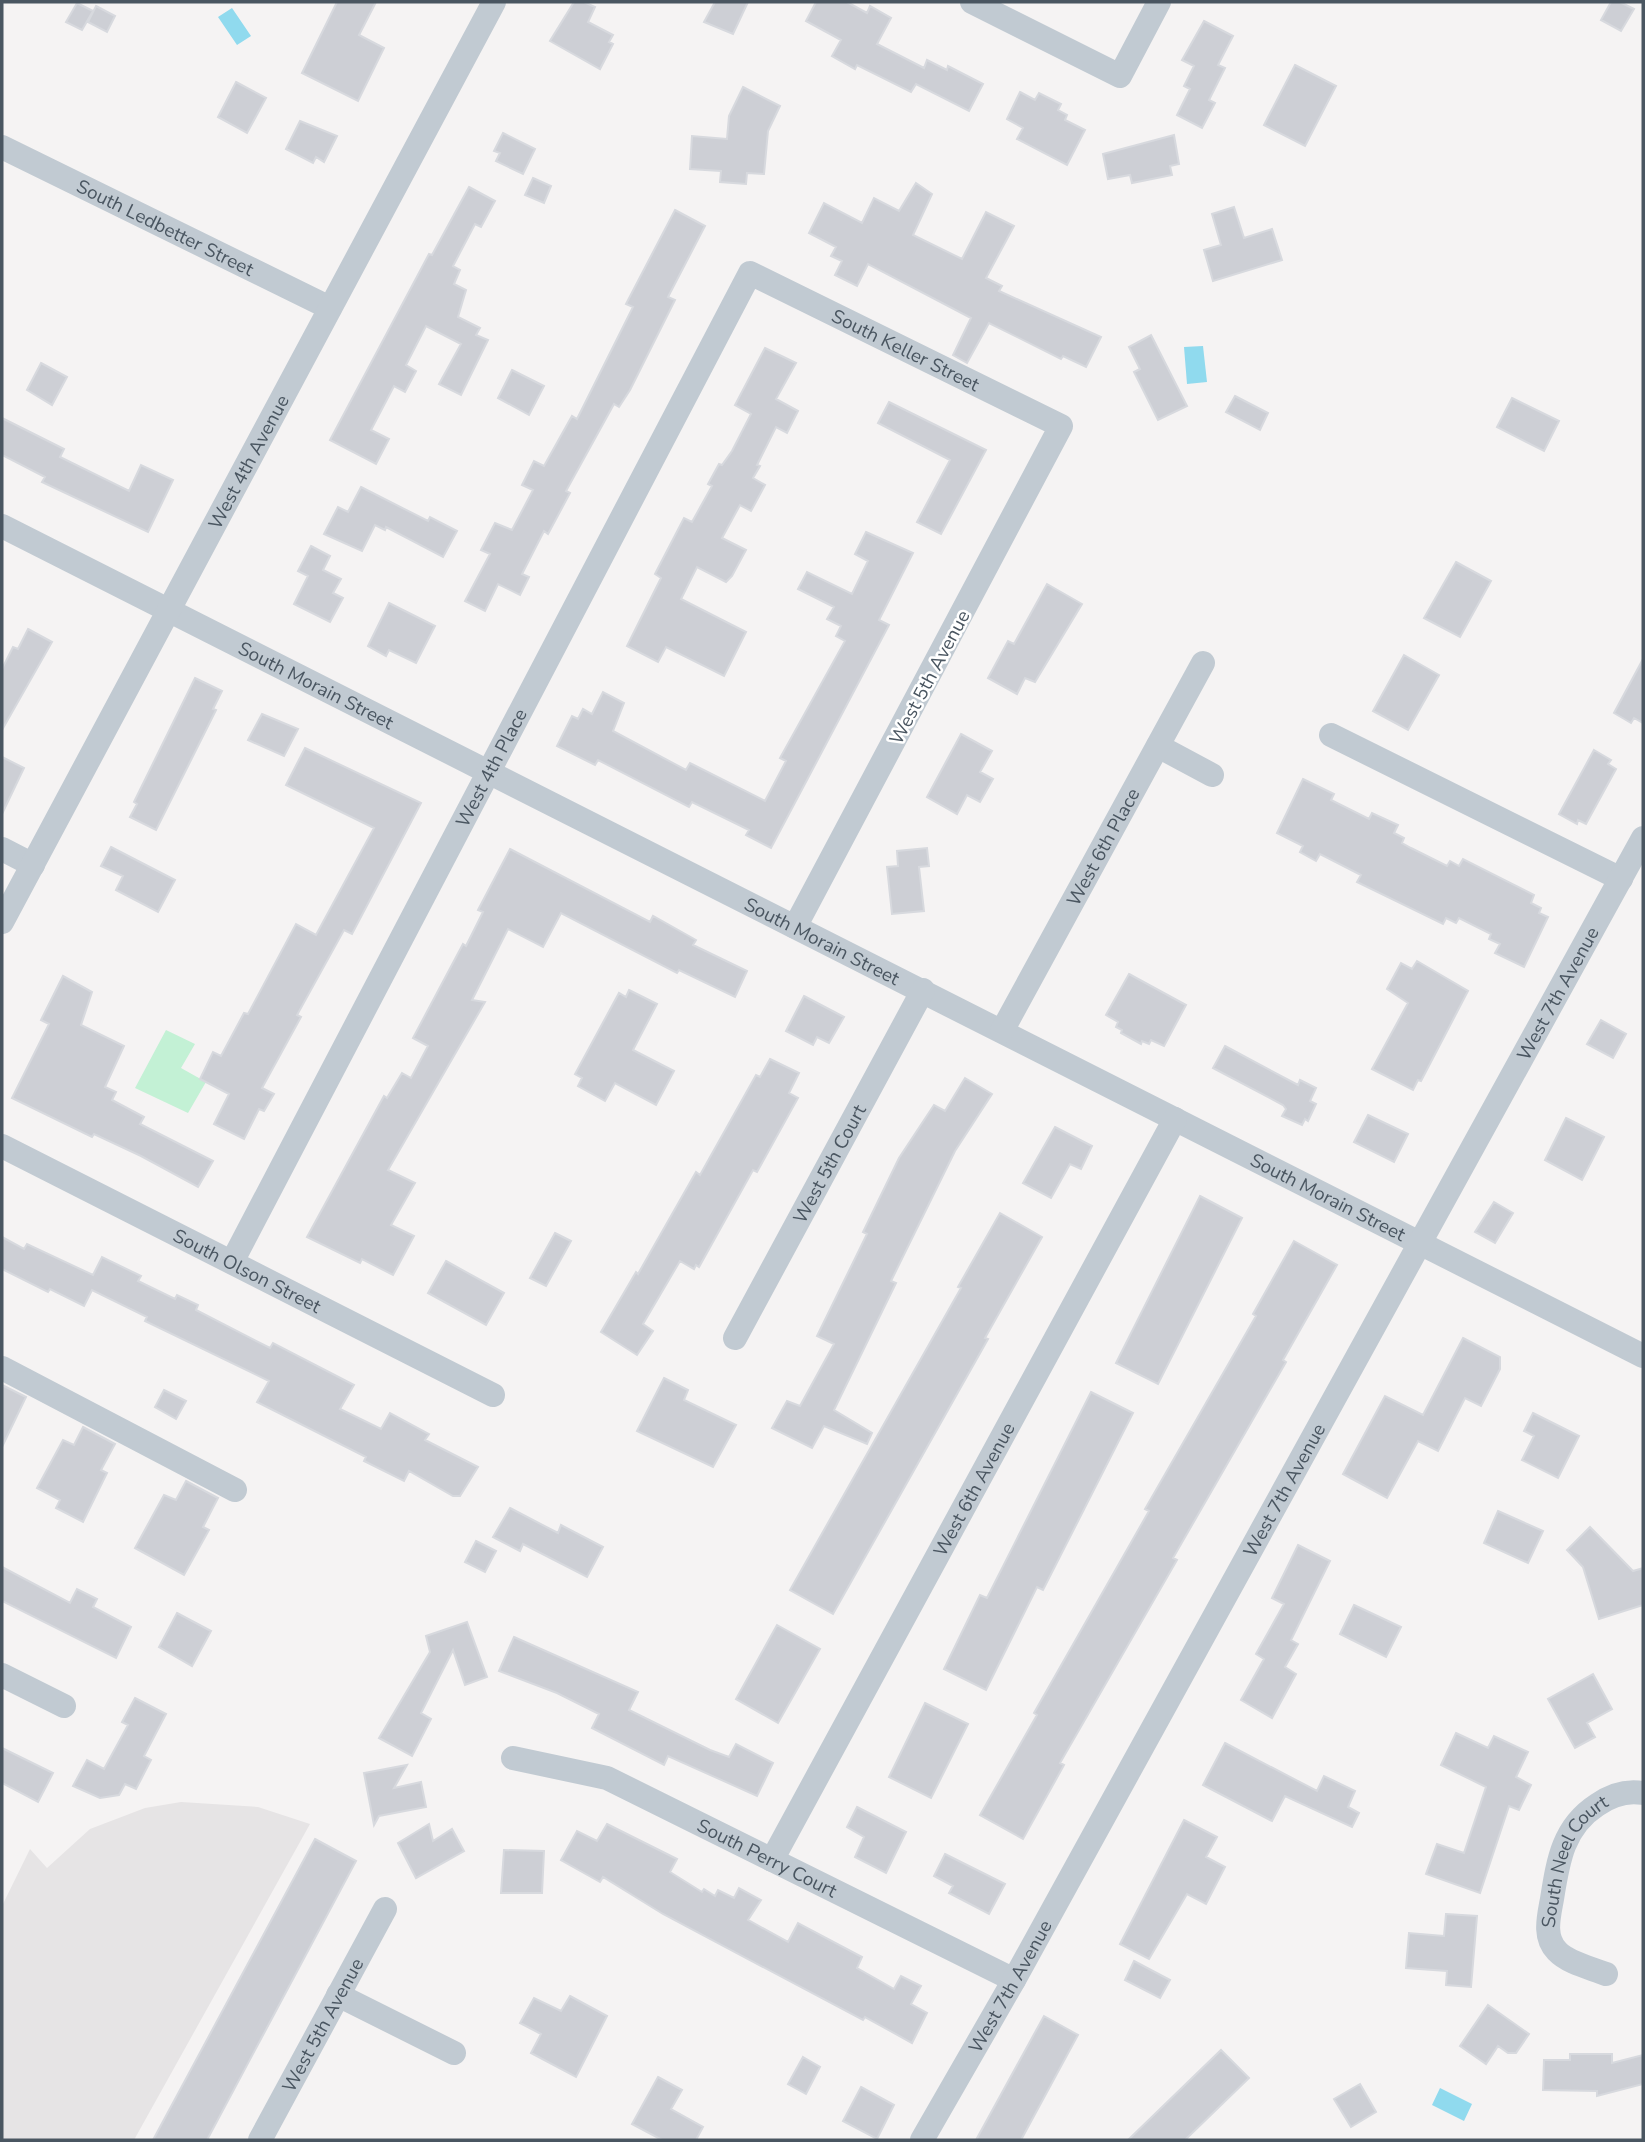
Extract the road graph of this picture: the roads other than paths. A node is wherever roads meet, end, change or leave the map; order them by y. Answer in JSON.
{"nodes":[{"id":1,"x":494,"y":2,"type":"edge"},
{"id":2,"x":972,"y":2,"type":"edge"},
{"id":3,"x":1159,"y":2,"type":"edge"},
{"id":4,"x":2,"y":147,"type":"edge"},
{"id":5,"x":750,"y":273,"type":"joint"},
{"id":6,"x":330,"y":308,"type":"junction"},
{"id":7,"x":1061,"y":426,"type":"joint"},
{"id":8,"x":2,"y":526,"type":"edge"},
{"id":9,"x":169,"y":610,"type":"junction"},
{"id":10,"x":1203,"y":663,"type":"dead end"},
{"id":11,"x":1331,"y":735,"type":"dead end"},
{"id":12,"x":1158,"y":746,"type":"junction"},
{"id":13,"x":489,"y":773,"type":"junction"},
{"id":14,"x":1212,"y":775,"type":"dead end"},
{"id":15,"x":1643,"y":838,"type":"edge"},
{"id":16,"x":2,"y":849,"type":"edge"},
{"id":17,"x":33,"y":865,"type":"junction"},
{"id":18,"x":1621,"y":879,"type":"junction"},
{"id":19,"x":2,"y":922,"type":"edge"},
{"id":20,"x":795,"y":927,"type":"junction"},
{"id":21,"x":923,"y":990,"type":"junction"},
{"id":22,"x":1002,"y":1031,"type":"junction"},
{"id":23,"x":1175,"y":1119,"type":"junction"},
{"id":24,"x":2,"y":1146,"type":"edge"},
{"id":25,"x":1421,"y":1243,"type":"junction"},
{"id":26,"x":232,"y":1262,"type":"junction"},
{"id":27,"x":735,"y":1338,"type":"dead end"},
{"id":28,"x":1643,"y":1356,"type":"edge"},
{"id":29,"x":2,"y":1368,"type":"edge"},
{"id":30,"x":494,"y":1395,"type":"dead end"},
{"id":31,"x":235,"y":1490,"type":"dead end"},
{"id":32,"x":2,"y":1675,"type":"edge"},
{"id":33,"x":64,"y":1706,"type":"dead end"},
{"id":34,"x":513,"y":1758,"type":"dead end"},
{"id":35,"x":1643,"y":1793,"type":"edge"},
{"id":36,"x":772,"y":1860,"type":"junction"},
{"id":37,"x":385,"y":1909,"type":"dead end"},
{"id":38,"x":1606,"y":1974,"type":"dead end"},
{"id":39,"x":1014,"y":1980,"type":"junction"},
{"id":40,"x":338,"y":1995,"type":"junction"},
{"id":41,"x":454,"y":2053,"type":"dead end"},
{"id":42,"x":260,"y":2140,"type":"edge"},
{"id":43,"x":922,"y":2140,"type":"edge"}],
"edges":[{"from":1,"to":6,"type":"street","name":"West 4th Avenue"},
{"from":2,"to":3,"type":"street"},
{"from":4,"to":6,"type":"street","name":"South Ledbetter Street"},
{"from":5,"to":7,"type":"street","name":"South Keller Street"},
{"from":5,"to":13,"type":"street","name":"West 4th Place"},
{"from":6,"to":9,"type":"street","name":"West 4th Avenue"},
{"from":7,"to":20,"type":"street","name":"West 5th Avenue"},
{"from":8,"to":9,"type":"street","name":"South Morain Street"},
{"from":9,"to":13,"type":"street","name":"South Morain Street"},
{"from":9,"to":17,"type":"street","name":"West 4th Avenue"},
{"from":10,"to":12,"type":"street","name":"West 6th Place"},
{"from":11,"to":18,"type":"street"},
{"from":12,"to":14,"type":"street"},
{"from":12,"to":22,"type":"street","name":"West 6th Place"},
{"from":13,"to":20,"type":"street","name":"South Morain Street"},
{"from":13,"to":26,"type":"street","name":"West 4th Place"},
{"from":15,"to":18,"type":"street","name":"West 7th Avenue"},
{"from":16,"to":17,"type":"street"},
{"from":17,"to":19,"type":"street","name":"West 4th Avenue"},
{"from":18,"to":25,"type":"street","name":"West 7th Avenue"},
{"from":20,"to":21,"type":"street","name":"South Morain Street"},
{"from":21,"to":22,"type":"street","name":"South Morain Street"},
{"from":21,"to":27,"type":"street","name":"West 5th Court"},
{"from":22,"to":23,"type":"street","name":"South Morain Street"},
{"from":23,"to":25,"type":"street","name":"South Morain Street"},
{"from":23,"to":36,"type":"street","name":"West 6th Avenue"},
{"from":24,"to":26,"type":"street","name":"South Olson Street"},
{"from":25,"to":28,"type":"street","name":"South Morain Street"},
{"from":25,"to":39,"type":"street","name":"West 7th Avenue"},
{"from":26,"to":30,"type":"street","name":"South Olson Street"},
{"from":29,"to":31,"type":"street"},
{"from":32,"to":33,"type":"street"},
{"from":34,"to":36,"type":"street","name":"South Perry Court"},
{"from":35,"to":38,"type":"street","name":"South Neel Court"},
{"from":36,"to":39,"type":"street","name":"South Perry Court"},
{"from":37,"to":40,"type":"street","name":"West 5th Avenue"},
{"from":39,"to":43,"type":"street","name":"West 7th Avenue"},
{"from":40,"to":41,"type":"street"},
{"from":40,"to":42,"type":"street","name":"West 5th Avenue"}]}
